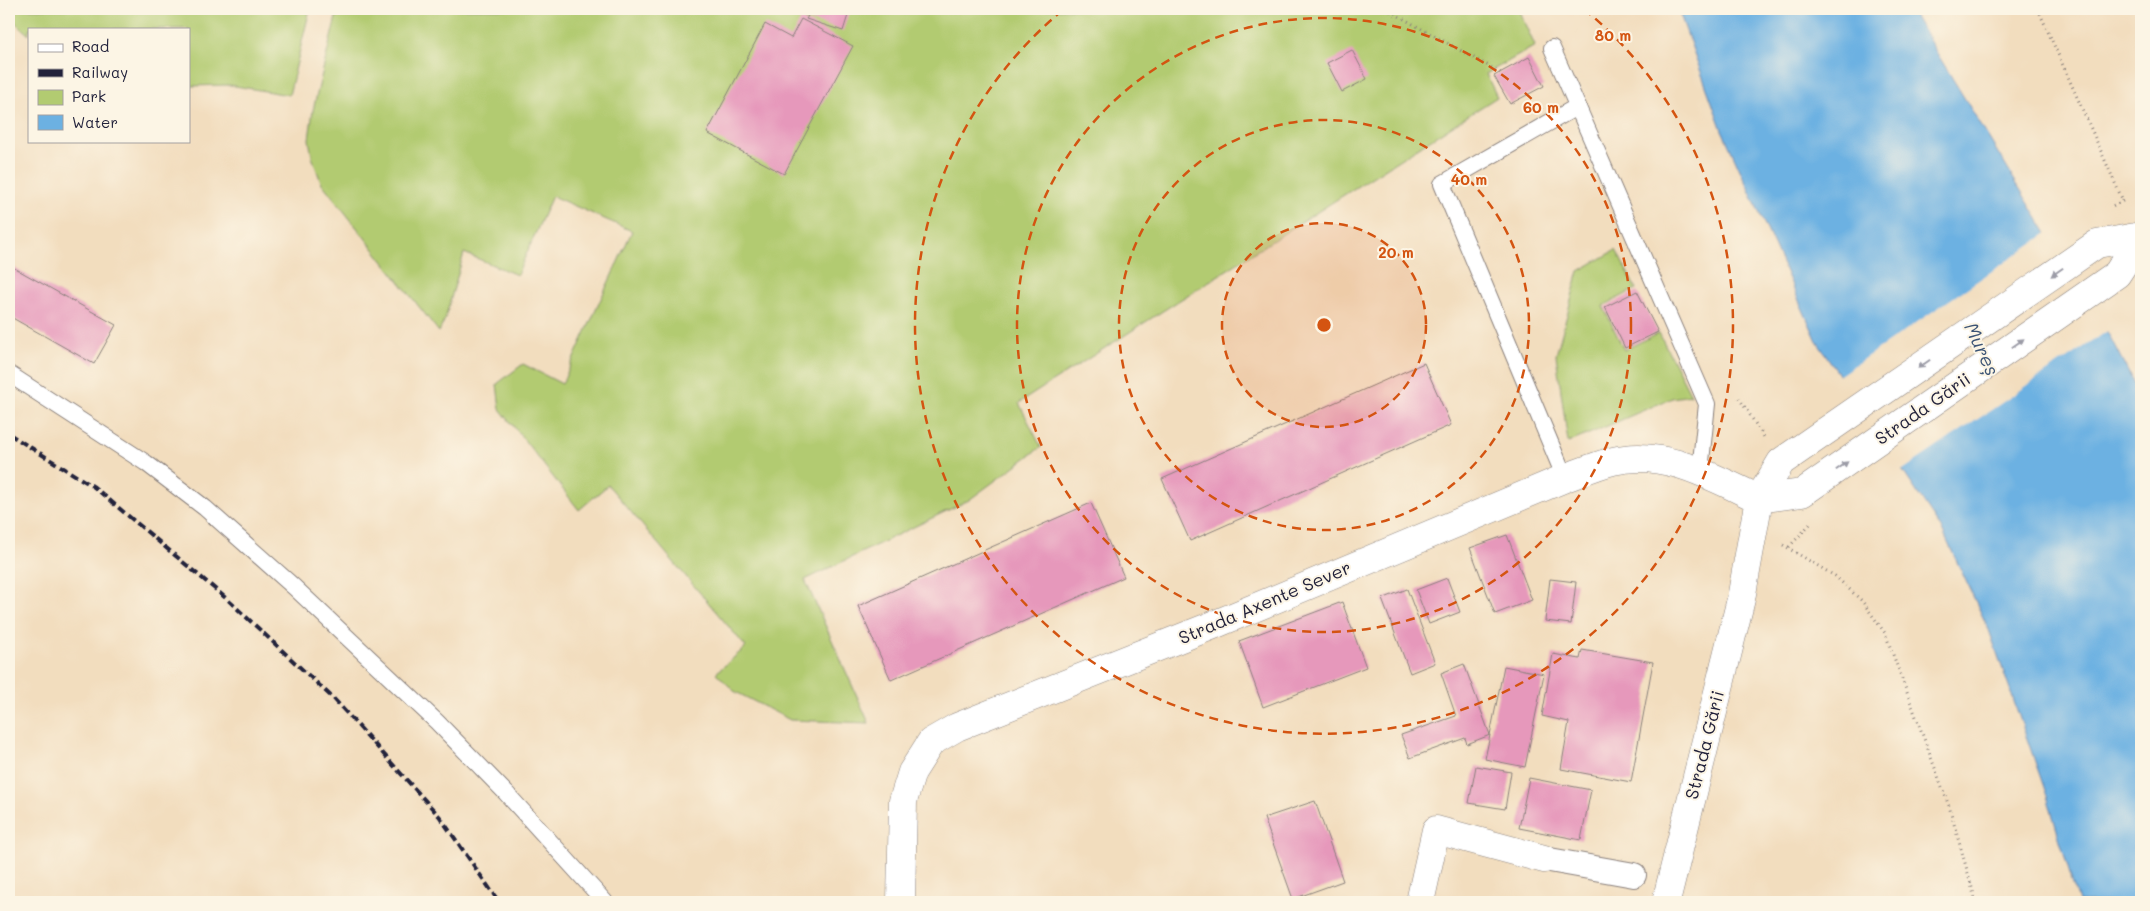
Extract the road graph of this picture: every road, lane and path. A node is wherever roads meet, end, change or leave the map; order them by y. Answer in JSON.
{"nodes":[{"id":1,"x":1386,"y":9,"type":"edge"},
{"id":2,"x":2038,"y":9,"type":"edge"},
{"id":3,"x":1552,"y":48,"type":"dead end"},
{"id":4,"x":1500,"y":73,"type":"dead end"},
{"id":5,"x":1578,"y":106,"type":"junction"},
{"id":6,"x":2123,"y":201,"type":"dead end"},
{"id":7,"x":2141,"y":236,"type":"edge"},
{"id":8,"x":2141,"y":328,"type":"edge"},
{"id":9,"x":2141,"y":335,"type":"edge"},
{"id":10,"x":9,"y":374,"type":"edge"},
{"id":11,"x":1738,"y":398,"type":"dead end"},
{"id":12,"x":1765,"y":439,"type":"dead end"},
{"id":13,"x":1700,"y":471,"type":"junction"},
{"id":14,"x":1565,"y":478,"type":"junction"},
{"id":15,"x":1759,"y":498,"type":"junction"},
{"id":16,"x":1818,"y":516,"type":"dead end"},
{"id":17,"x":1752,"y":534,"type":"junction"},
{"id":18,"x":1789,"y":547,"type":"junction"},
{"id":19,"x":1544,"y":859,"type":"joint"},
{"id":20,"x":1634,"y":875,"type":"dead end"},
{"id":21,"x":605,"y":902,"type":"edge"},
{"id":22,"x":901,"y":902,"type":"edge"},
{"id":23,"x":1420,"y":902,"type":"edge"},
{"id":24,"x":1666,"y":902,"type":"edge"},
{"id":25,"x":1976,"y":902,"type":"edge"}],
"edges":[{"from":1,"to":4,"type":"path"},
{"from":2,"to":6,"type":"path"},
{"from":3,"to":5,"type":"lane"},
{"from":5,"to":13,"type":"lane"},
{"from":5,"to":14,"type":"lane"},
{"from":7,"to":15,"type":"main road","name":"Strada Gării","one_way":true},
{"from":15,"to":7,"type":"main road","name":"Strada Gării","one_way":true},
{"from":8,"to":9,"type":"path"},
{"from":10,"to":21,"type":"lane"},
{"from":11,"to":12,"type":"path"},
{"from":13,"to":14,"type":"main road","name":"Strada Axente Sever"},
{"from":13,"to":15,"type":"main road","name":"Strada Axente Sever"},
{"from":14,"to":22,"type":"main road","name":"Strada Axente Sever"},
{"from":15,"to":17,"type":"main road","name":"Strada Gării"},
{"from":16,"to":18,"type":"path"},
{"from":17,"to":18,"type":"path"},
{"from":17,"to":24,"type":"main road","name":"Strada Gării"},
{"from":18,"to":25,"type":"path"},
{"from":19,"to":20,"type":"street"},
{"from":19,"to":23,"type":"main road"}]}
